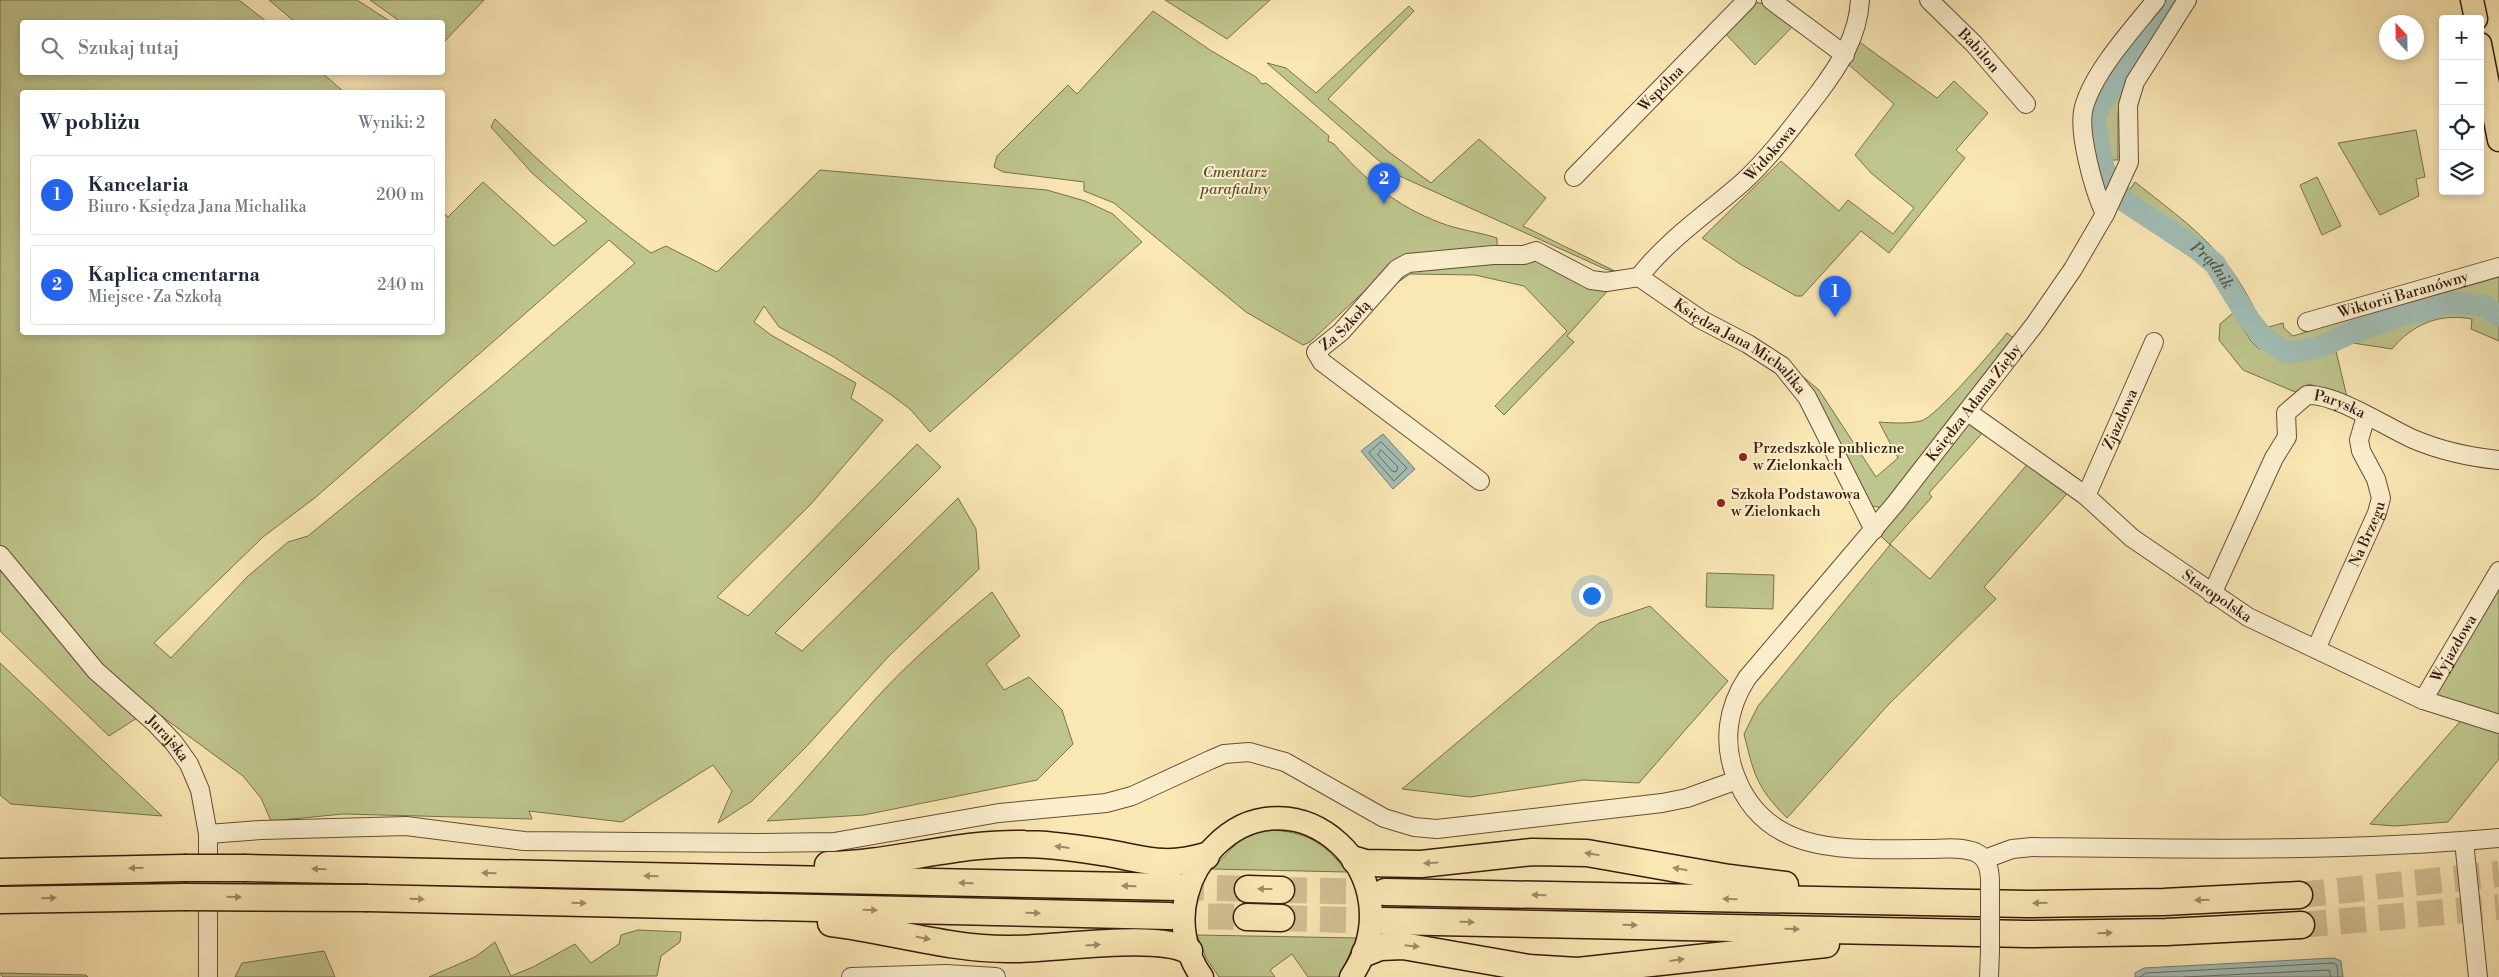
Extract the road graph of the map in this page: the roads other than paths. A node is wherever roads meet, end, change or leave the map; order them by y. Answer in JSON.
{"nodes":[{"id":1,"x":1748,"y":0,"type":"edge"},
{"id":2,"x":1772,"y":0,"type":"edge"},
{"id":3,"x":1860,"y":0,"type":"edge"},
{"id":4,"x":1929,"y":0,"type":"edge"},
{"id":5,"x":2472,"y":0,"type":"edge"},
{"id":6,"x":2169,"y":4,"type":"edge"},
{"id":7,"x":2475,"y":15,"type":"edge"},
{"id":8,"x":1845,"y":55,"type":"junction"},
{"id":9,"x":2483,"y":60,"type":"edge"},
{"id":10,"x":2026,"y":104,"type":"dead end"},
{"id":11,"x":2499,"y":140,"type":"edge"},
{"id":12,"x":1574,"y":177,"type":"dead end"},
{"id":13,"x":2106,"y":211,"type":"junction"},
{"id":14,"x":2499,"y":267,"type":"edge"},
{"id":15,"x":1639,"y":278,"type":"junction"},
{"id":16,"x":2307,"y":322,"type":"dead end"},
{"id":17,"x":2154,"y":342,"type":"dead end"},
{"id":18,"x":1968,"y":412,"type":"junction"},
{"id":19,"x":2366,"y":416,"type":"junction"},
{"id":20,"x":2499,"y":460,"type":"edge"},
{"id":21,"x":1480,"y":481,"type":"dead end"},
{"id":22,"x":2086,"y":496,"type":"junction"},
{"id":23,"x":1874,"y":530,"type":"junction"},
{"id":24,"x":0,"y":554,"type":"edge"},
{"id":25,"x":2499,"y":571,"type":"edge"},
{"id":26,"x":2212,"y":594,"type":"junction"},
{"id":27,"x":2316,"y":649,"type":"junction"},
{"id":28,"x":2423,"y":700,"type":"junction"},
{"id":29,"x":2499,"y":724,"type":"edge"},
{"id":30,"x":1737,"y":780,"type":"junction"},
{"id":31,"x":208,"y":834,"type":"junction"},
{"id":32,"x":2499,"y":838,"type":"edge"},
{"id":33,"x":2464,"y":841,"type":"junction"},
{"id":34,"x":1206,"y":856,"type":"junction"},
{"id":35,"x":1985,"y":859,"type":"junction"},
{"id":36,"x":1355,"y":860,"type":"junction"},
{"id":37,"x":0,"y":872,"type":"edge"},
{"id":38,"x":700,"y":877,"type":"junction"},
{"id":39,"x":1178,"y":887,"type":"tunnel mouth"},
{"id":40,"x":1248,"y":889,"type":"tunnel mouth"},
{"id":41,"x":1281,"y":890,"type":"tunnel mouth"},
{"id":42,"x":1385,"y":892,"type":"tunnel mouth"},
{"id":43,"x":2299,"y":895,"type":"tunnel mouth"},
{"id":44,"x":0,"y":900,"type":"edge"},
{"id":45,"x":1884,"y":902,"type":"junction"},
{"id":46,"x":734,"y":907,"type":"junction"},
{"id":47,"x":1168,"y":916,"type":"tunnel mouth"},
{"id":48,"x":1247,"y":918,"type":"tunnel mouth"},
{"id":49,"x":1281,"y":918,"type":"tunnel mouth"},
{"id":50,"x":1384,"y":921,"type":"tunnel mouth"},
{"id":51,"x":2301,"y":925,"type":"tunnel mouth"},
{"id":52,"x":1956,"y":932,"type":"junction"},
{"id":53,"x":1188,"y":951,"type":"junction"},
{"id":54,"x":1358,"y":969,"type":"edge"},
{"id":55,"x":208,"y":977,"type":"edge"},
{"id":56,"x":852,"y":977,"type":"edge"},
{"id":57,"x":996,"y":977,"type":"edge"},
{"id":58,"x":1202,"y":977,"type":"edge"},
{"id":59,"x":1988,"y":977,"type":"edge"},
{"id":60,"x":2478,"y":977,"type":"edge"}],
"edges":[{"from":1,"to":12,"type":"street","name":"Wspólna"},
{"from":2,"to":8,"type":"street"},
{"from":3,"to":8,"type":"street","name":"Widokowa"},
{"from":4,"to":10,"type":"street","name":"Babilon"},
{"from":5,"to":7,"type":"main road"},
{"from":6,"to":13,"type":"street","name":"Księdza Adama Zięby"},
{"from":6,"to":13,"type":"street"},
{"from":8,"to":15,"type":"street","name":"Widokowa"},
{"from":9,"to":11,"type":"main road"},
{"from":13,"to":18,"type":"street","name":"Księdza Adama Zięby"},
{"from":14,"to":16,"type":"street","name":"Wiktorii Baranówny"},
{"from":15,"to":21,"type":"street","name":"Za Szkołą"},
{"from":15,"to":23,"type":"street","name":"Księdza Jana Michalika"},
{"from":17,"to":22,"type":"street","name":"Zjazdowa"},
{"from":18,"to":22,"type":"street","name":"Staropolska"},
{"from":18,"to":23,"type":"street","name":"Księdza Adama Zięby"},
{"from":19,"to":20,"type":"street","name":"Paryska"},
{"from":19,"to":26,"type":"street","name":"Paryska"},
{"from":19,"to":27,"type":"street","name":"Na Brzegu"},
{"from":22,"to":26,"type":"street","name":"Staropolska"},
{"from":23,"to":30,"type":"street","name":"Księdza Adama Zięby"},
{"from":24,"to":31,"type":"street","name":"Jurajska"},
{"from":25,"to":28,"type":"street","name":"Wyjazdowa"},
{"from":26,"to":27,"type":"street","name":"Staropolska"},
{"from":27,"to":28,"type":"street","name":"Staropolska"},
{"from":28,"to":29,"type":"street","name":"Staropolska"},
{"from":30,"to":31,"type":"street"},
{"from":30,"to":35,"type":"street","name":"Księdza Adama Zięby"},
{"from":31,"to":55,"type":"street","name":"Jurajska"},
{"from":32,"to":33,"type":"street"},
{"from":33,"to":35,"type":"street"},
{"from":33,"to":60,"type":"street"},
{"from":34,"to":36,"type":"main road"},
{"from":34,"to":38,"type":"highway","one_way":true},
{"from":34,"to":53,"type":"main road"},
{"from":35,"to":59,"type":"street","bridge":true},
{"from":45,"to":36,"type":"highway","one_way":true},
{"from":36,"to":54,"type":"main road"},
{"from":38,"to":37,"type":"highway","one_way":true,"bridge":true},
{"from":39,"to":38,"type":"highway","one_way":true},
{"from":41,"to":40,"type":"highway","one_way":true},
{"from":45,"to":42,"type":"highway","one_way":true},
{"from":43,"to":45,"type":"highway","one_way":true},
{"from":44,"to":46,"type":"highway","one_way":true,"bridge":true},
{"from":46,"to":47,"type":"highway","one_way":true},
{"from":46,"to":53,"type":"highway","one_way":true},
{"from":48,"to":49,"type":"highway"},
{"from":50,"to":52,"type":"highway","one_way":true},
{"from":52,"to":51,"type":"highway","one_way":true},
{"from":54,"to":52,"type":"highway","one_way":true},
{"from":53,"to":58,"type":"main road"},
{"from":56,"to":57,"type":"street"}]}
